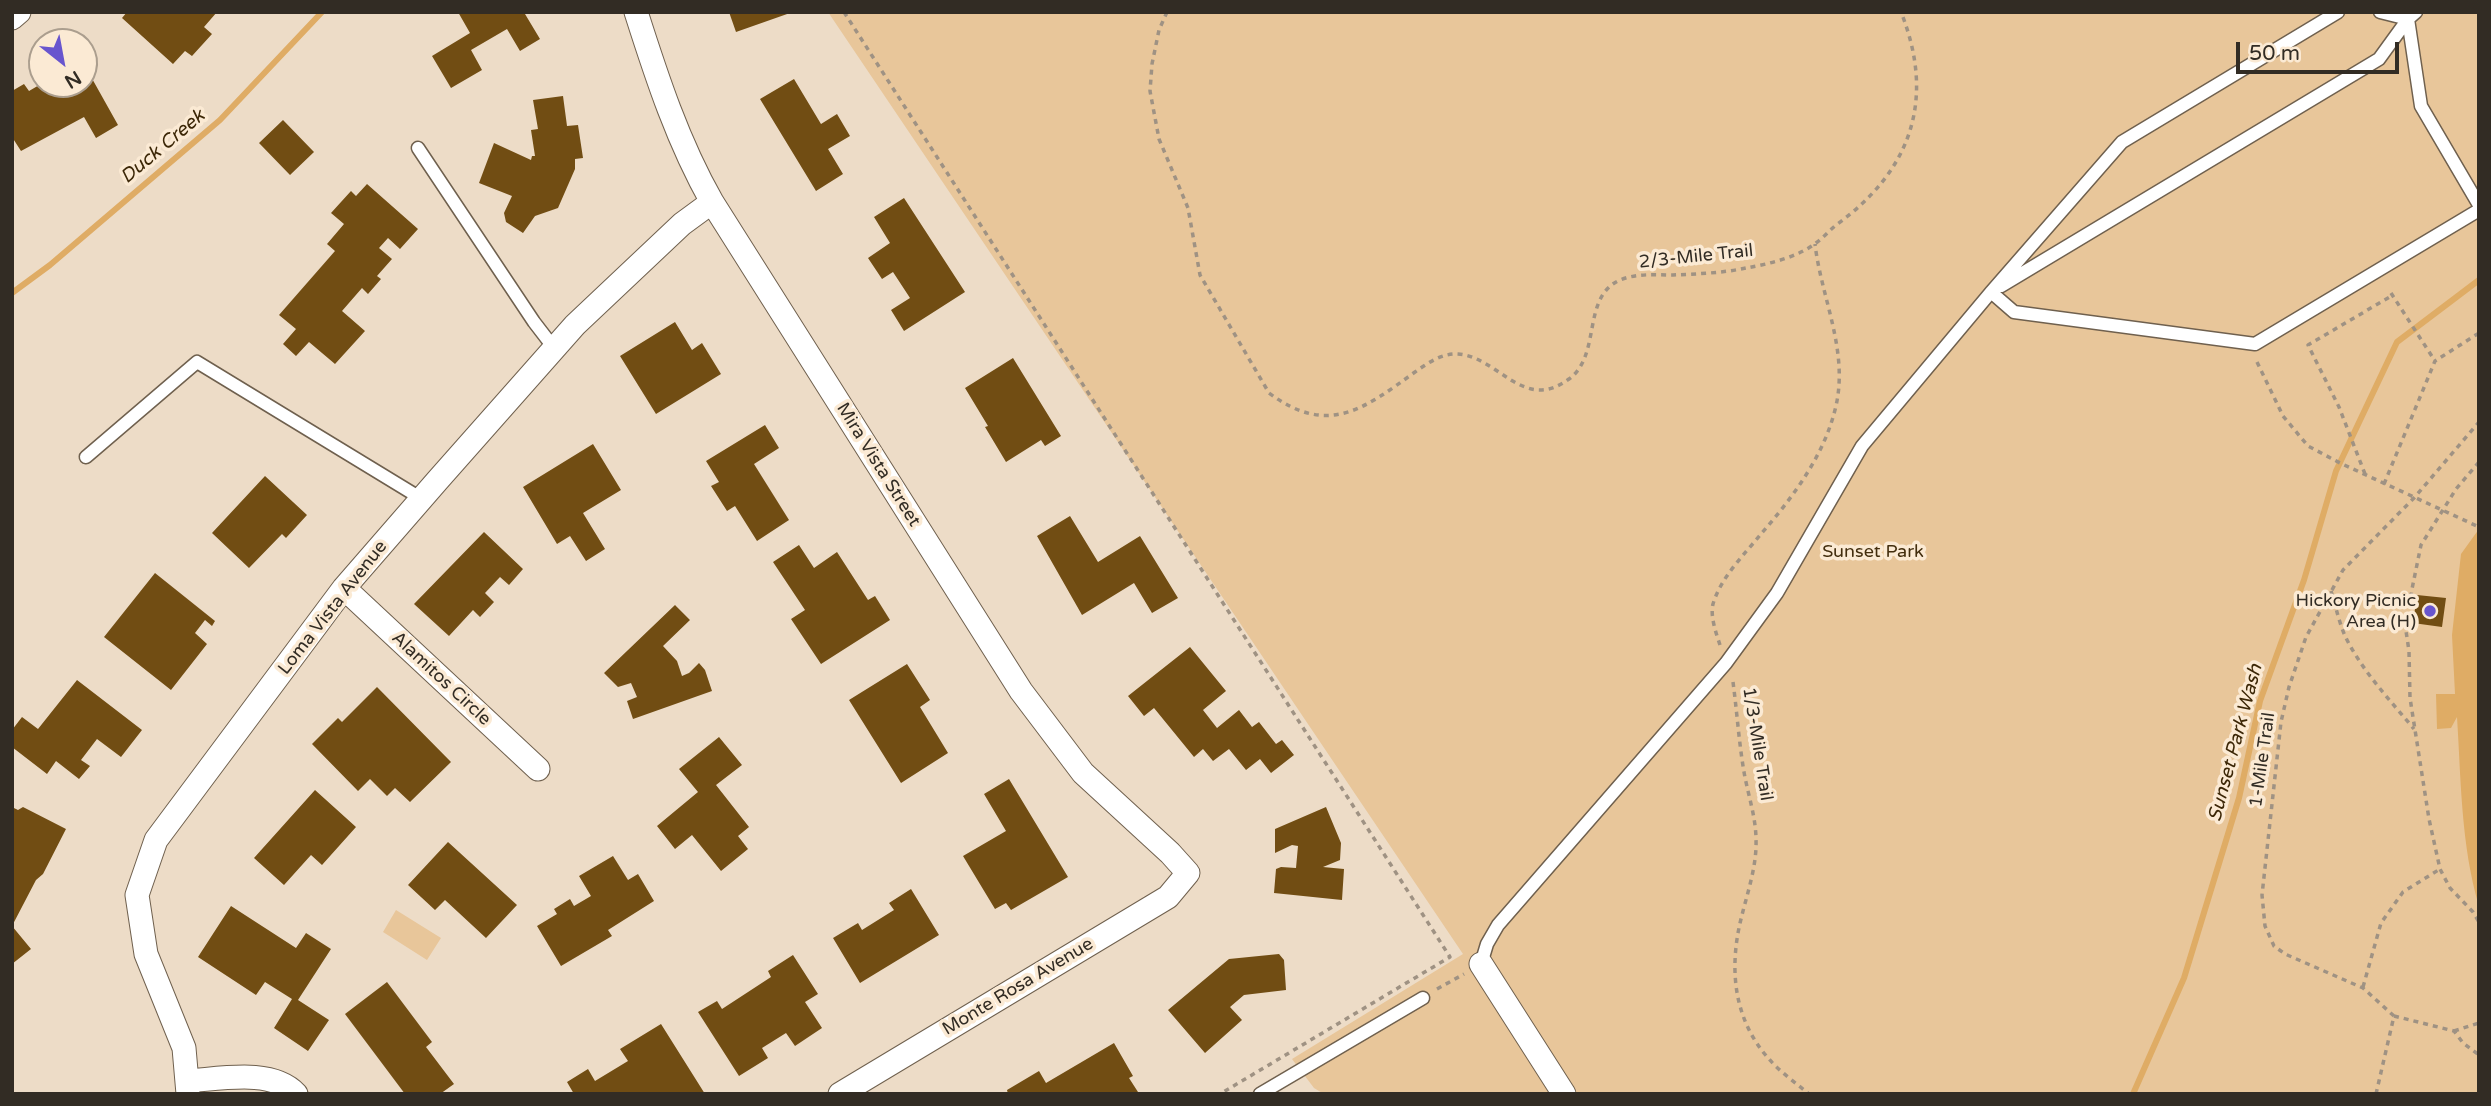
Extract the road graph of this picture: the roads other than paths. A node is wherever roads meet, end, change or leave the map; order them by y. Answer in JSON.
{"nodes":[{"id":1,"x":19,"y":12,"type":"edge"},
{"id":2,"x":636,"y":12,"type":"edge"},
{"id":3,"x":2338,"y":12,"type":"edge"},
{"id":4,"x":2380,"y":12,"type":"edge"},
{"id":5,"x":2412,"y":16,"type":"edge"},
{"id":6,"x":12,"y":18,"type":"edge"},
{"id":7,"x":418,"y":148,"type":"dead end"},
{"id":8,"x":712,"y":202,"type":"junction"},
{"id":9,"x":2479,"y":207,"type":"edge"},
{"id":10,"x":1991,"y":292,"type":"junction"},
{"id":11,"x":554,"y":348,"type":"junction"},
{"id":12,"x":86,"y":457,"type":"dead end"},
{"id":13,"x":422,"y":499,"type":"junction"},
{"id":14,"x":344,"y":588,"type":"junction"},
{"id":15,"x":538,"y":769,"type":"dead end"},
{"id":16,"x":1188,"y":873,"type":"joint"},
{"id":17,"x":1481,"y":964,"type":"joint"},
{"id":18,"x":1423,"y":998,"type":"road end"},
{"id":19,"x":188,"y":1087,"type":"edge"},
{"id":20,"x":296,"y":1094,"type":"edge"},
{"id":21,"x":840,"y":1094,"type":"edge"},
{"id":22,"x":1260,"y":1094,"type":"edge"},
{"id":23,"x":1564,"y":1094,"type":"edge"}],
"edges":[{"from":1,"to":6,"type":"street"},
{"from":2,"to":8,"type":"street","name":"Mira Vista Street"},
{"from":3,"to":10,"type":"lane"},
{"from":4,"to":5,"type":"lane"},
{"from":5,"to":9,"type":"lane"},
{"from":5,"to":10,"type":"lane"},
{"from":7,"to":11,"type":"lane"},
{"from":8,"to":11,"type":"street","name":"Loma Vista Avenue"},
{"from":8,"to":16,"type":"street","name":"Mira Vista Street"},
{"from":9,"to":10,"type":"lane"},
{"from":10,"to":17,"type":"lane"},
{"from":11,"to":13,"type":"street","name":"Loma Vista Avenue"},
{"from":12,"to":13,"type":"lane"},
{"from":13,"to":14,"type":"street","name":"Loma Vista Avenue"},
{"from":14,"to":15,"type":"street","name":"Alamitos Circle"},
{"from":14,"to":19,"type":"street","name":"Loma Vista Avenue"},
{"from":16,"to":21,"type":"street","name":"Monte Rosa Avenue"},
{"from":17,"to":23,"type":"street"},
{"from":18,"to":22,"type":"lane"},
{"from":19,"to":20,"type":"street"}]}
